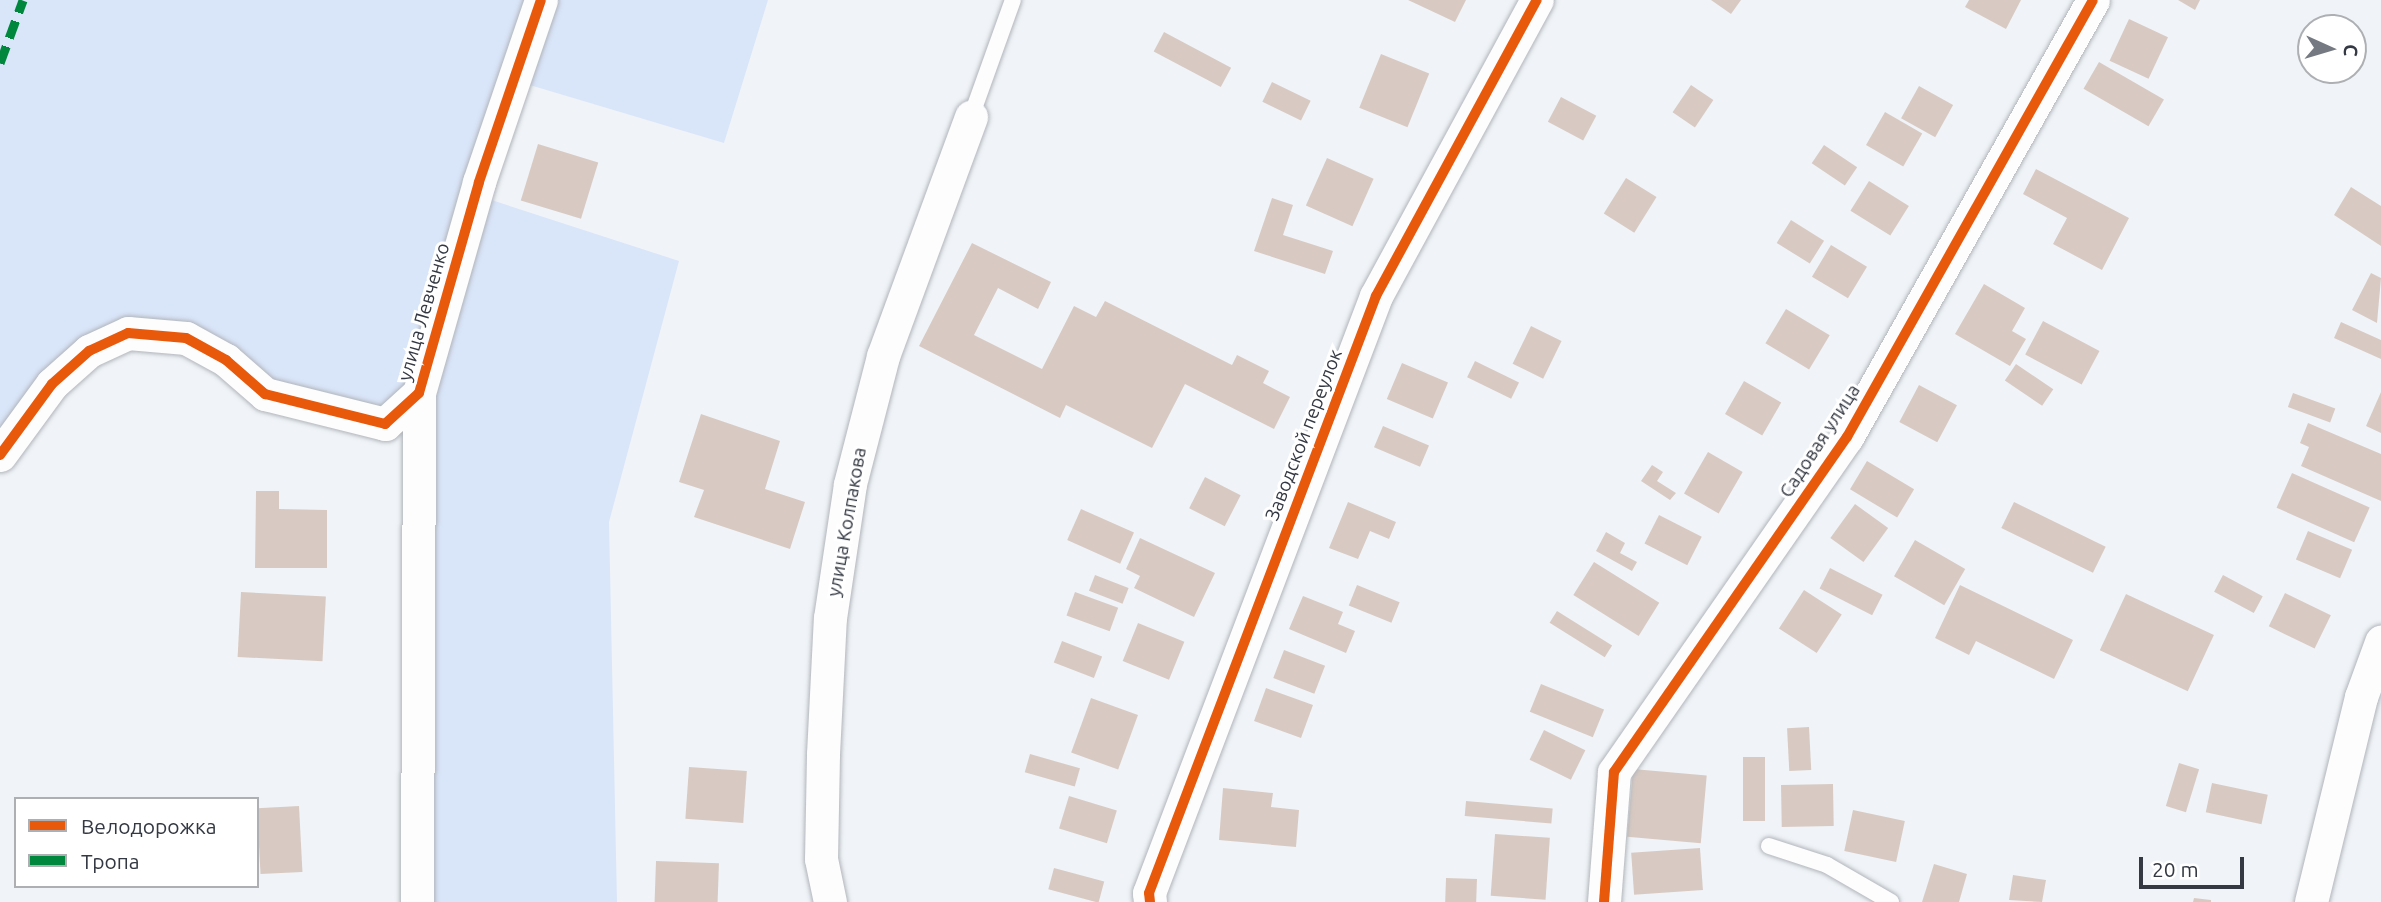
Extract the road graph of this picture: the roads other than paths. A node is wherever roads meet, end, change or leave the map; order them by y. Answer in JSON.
{"nodes":[{"id":1,"x":541,"y":0,"type":"edge"},
{"id":2,"x":1013,"y":0,"type":"edge"},
{"id":3,"x":1537,"y":0,"type":"edge"},
{"id":4,"x":2093,"y":0,"type":"edge"},
{"id":5,"x":971,"y":117,"type":"joint"},
{"id":6,"x":419,"y":393,"type":"junction"},
{"id":7,"x":0,"y":455,"type":"edge"},
{"id":8,"x":2381,"y":642,"type":"edge"},
{"id":9,"x":1769,"y":846,"type":"dead end"},
{"id":10,"x":416,"y":902,"type":"edge"},
{"id":11,"x":830,"y":902,"type":"edge"},
{"id":12,"x":1150,"y":902,"type":"edge"},
{"id":13,"x":1604,"y":902,"type":"edge"},
{"id":14,"x":1891,"y":902,"type":"edge"},
{"id":15,"x":2311,"y":902,"type":"edge"}],
"edges":[{"from":1,"to":6,"type":"street","name":"улица Левченко"},
{"from":2,"to":5,"type":"lane"},
{"from":3,"to":12,"type":"street","name":"Заводской переулок"},
{"from":4,"to":13,"type":"street","name":"Садовая улица"},
{"from":5,"to":11,"type":"street","name":"улица Колпакова"},
{"from":6,"to":7,"type":"street","name":"улица Левченко"},
{"from":6,"to":10,"type":"street"},
{"from":8,"to":15,"type":"street"},
{"from":9,"to":14,"type":"lane"}]}
